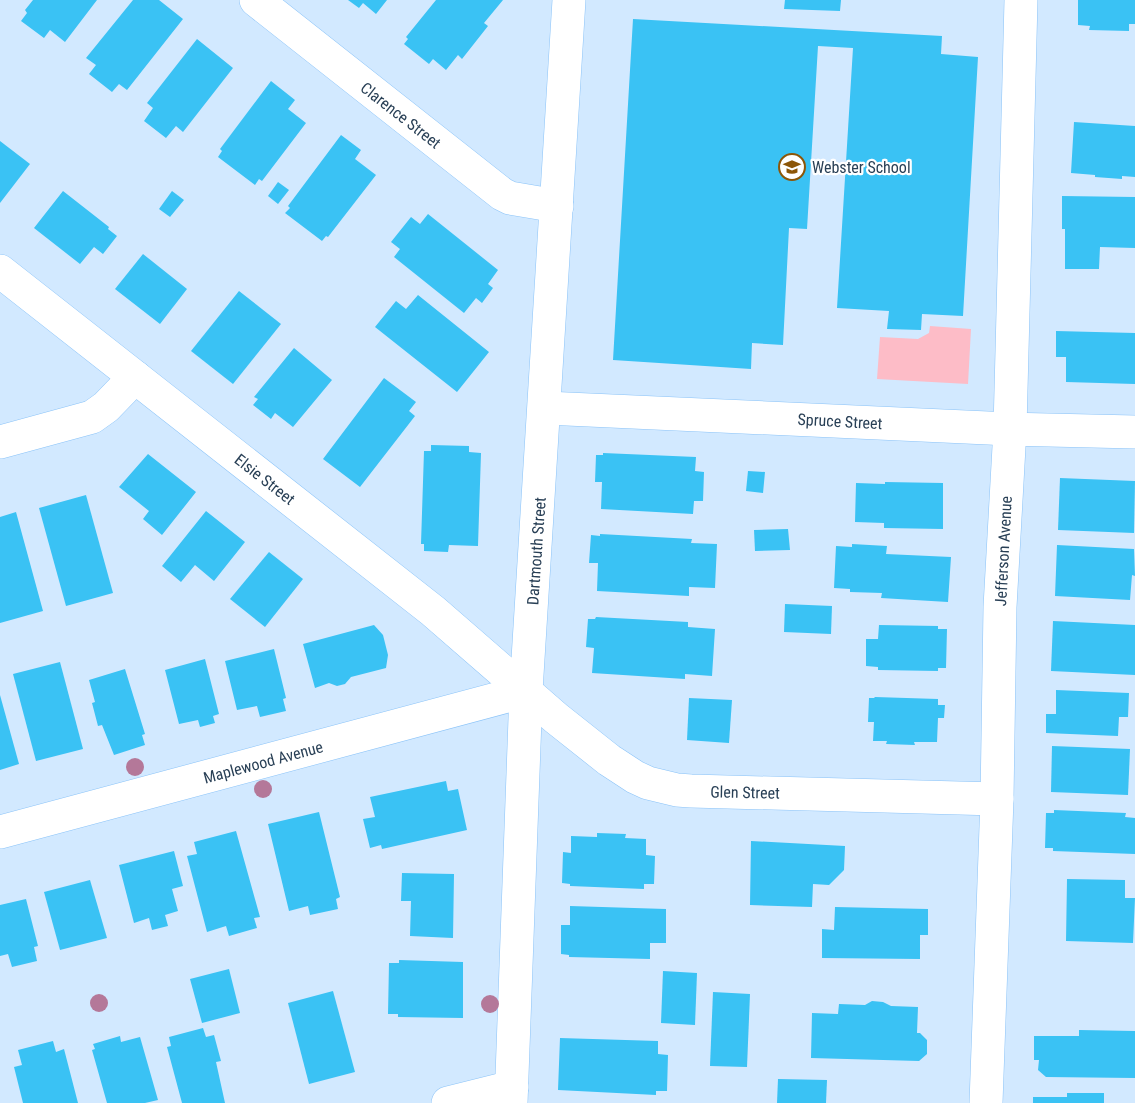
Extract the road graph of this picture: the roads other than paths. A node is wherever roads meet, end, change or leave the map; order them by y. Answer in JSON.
{"nodes":[{"id":1,"x":256,"y":0,"type":"edge"},
{"id":2,"x":569,"y":0,"type":"edge"},
{"id":3,"x":1021,"y":0,"type":"edge"},
{"id":4,"x":557,"y":206,"type":"junction"},
{"id":5,"x":0,"y":271,"type":"edge"},
{"id":6,"x":135,"y":377,"type":"junction"},
{"id":7,"x":545,"y":408,"type":"junction"},
{"id":8,"x":1010,"y":429,"type":"junction"},
{"id":9,"x":1135,"y":432,"type":"edge"},
{"id":10,"x":0,"y":442,"type":"edge"},
{"id":11,"x":526,"y":691,"type":"junction"},
{"id":12,"x":997,"y":799,"type":"junction"},
{"id":13,"x":0,"y":832,"type":"edge"},
{"id":14,"x":511,"y":1095,"type":"edge"},
{"id":15,"x":448,"y":1103,"type":"edge"},
{"id":16,"x":986,"y":1103,"type":"edge"}],
"edges":[{"from":1,"to":4,"type":"street","name":"Clarence Street"},
{"from":2,"to":4,"type":"street","name":"Dartmouth Street"},
{"from":3,"to":8,"type":"street","name":"Jefferson Avenue"},
{"from":4,"to":7,"type":"street","name":"Dartmouth Street"},
{"from":5,"to":6,"type":"street","name":"Elsie Street"},
{"from":6,"to":10,"type":"street"},
{"from":6,"to":11,"type":"street","name":"Elsie Street"},
{"from":7,"to":8,"type":"street","name":"Spruce Street"},
{"from":7,"to":11,"type":"street","name":"Dartmouth Street"},
{"from":8,"to":9,"type":"street","name":"Spruce Street"},
{"from":8,"to":12,"type":"street","name":"Jefferson Avenue"},
{"from":11,"to":12,"type":"street","name":"Glen Street"},
{"from":11,"to":13,"type":"street","name":"Maplewood Avenue"},
{"from":11,"to":14,"type":"street","name":"Dartmouth Street"},
{"from":12,"to":16,"type":"street","name":"Jefferson Avenue"},
{"from":14,"to":15,"type":"street"}]}
